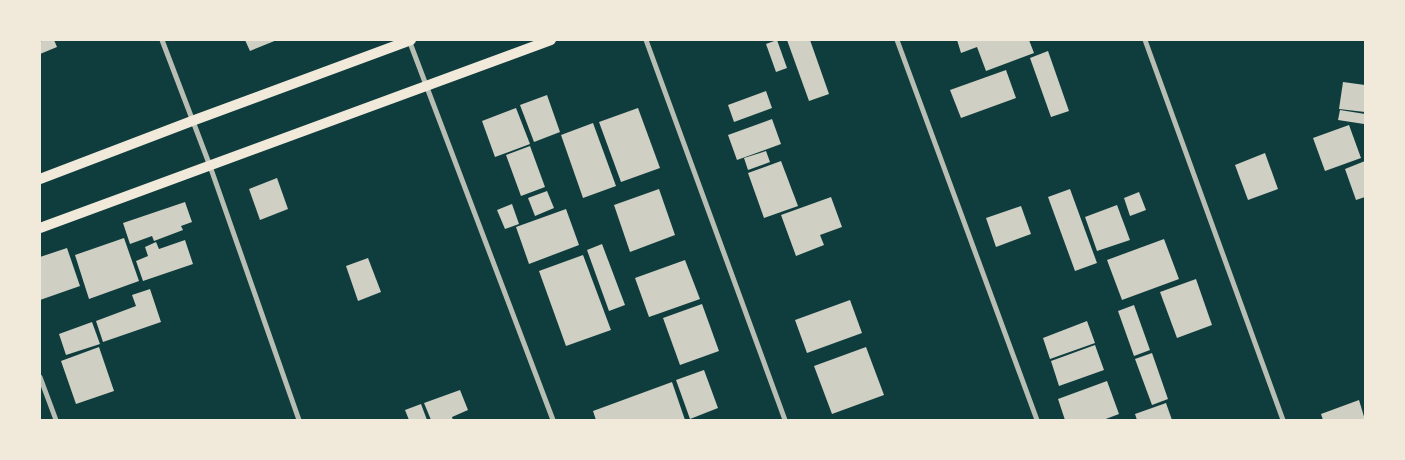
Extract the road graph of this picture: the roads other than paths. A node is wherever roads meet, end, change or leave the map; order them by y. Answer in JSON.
{"nodes":[{"id":1,"x":162,"y":40,"type":"edge"},
{"id":2,"x":410,"y":40,"type":"edge"},
{"id":3,"x":551,"y":40,"type":"edge"},
{"id":4,"x":646,"y":40,"type":"edge"},
{"id":5,"x":897,"y":40,"type":"edge"},
{"id":6,"x":1145,"y":40,"type":"edge"},
{"id":7,"x":426,"y":86,"type":"junction"},
{"id":8,"x":192,"y":121,"type":"junction"},
{"id":9,"x":210,"y":166,"type":"junction"},
{"id":10,"x":40,"y":180,"type":"edge"},
{"id":11,"x":40,"y":228,"type":"edge"},
{"id":12,"x":40,"y":377,"type":"edge"},
{"id":13,"x":56,"y":420,"type":"edge"},
{"id":14,"x":300,"y":420,"type":"edge"},
{"id":15,"x":554,"y":420,"type":"edge"},
{"id":16,"x":785,"y":420,"type":"edge"},
{"id":17,"x":1037,"y":420,"type":"edge"},
{"id":18,"x":1283,"y":420,"type":"edge"}],
"edges":[{"from":1,"to":8,"type":"street"},
{"from":2,"to":7,"type":"street"},
{"from":2,"to":8,"type":"main road"},
{"from":3,"to":7,"type":"main road"},
{"from":4,"to":16,"type":"street"},
{"from":5,"to":17,"type":"street"},
{"from":6,"to":18,"type":"street"},
{"from":7,"to":9,"type":"main road"},
{"from":7,"to":15,"type":"street"},
{"from":8,"to":9,"type":"street"},
{"from":8,"to":10,"type":"main road"},
{"from":9,"to":11,"type":"main road"},
{"from":9,"to":14,"type":"street"},
{"from":12,"to":13,"type":"street"}]}
